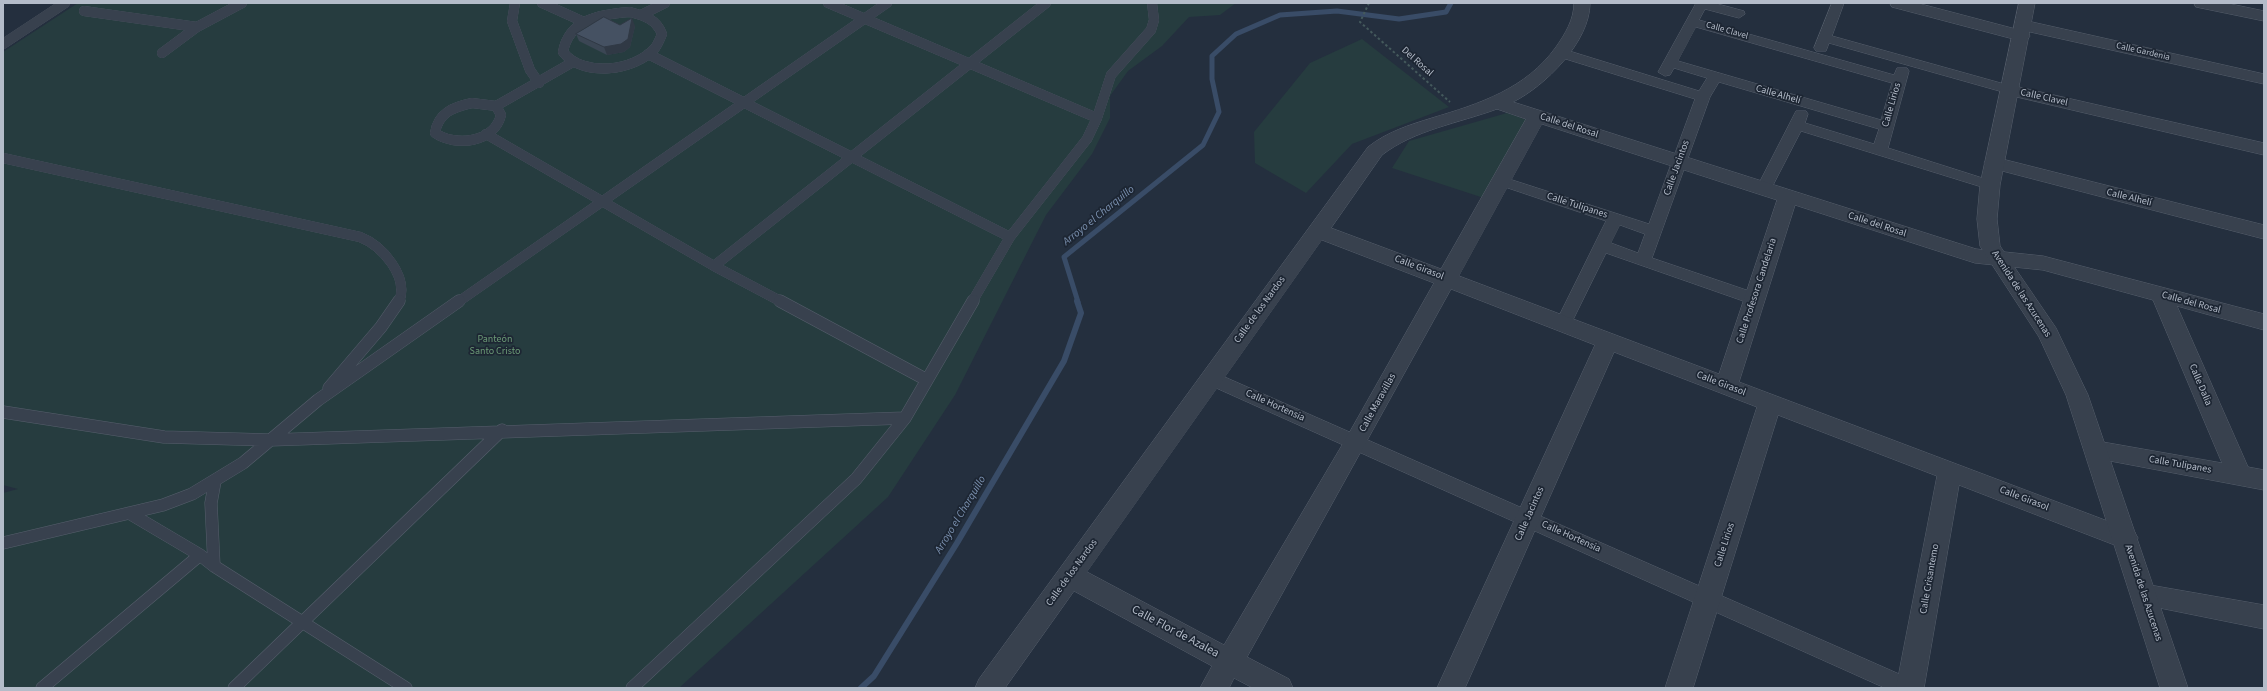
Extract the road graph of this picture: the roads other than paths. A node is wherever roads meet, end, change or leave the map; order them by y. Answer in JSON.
{"nodes":[{"id":1,"x":65,"y":3,"type":"edge"},
{"id":2,"x":242,"y":3,"type":"edge"},
{"id":3,"x":515,"y":3,"type":"edge"},
{"id":4,"x":542,"y":3,"type":"edge"},
{"id":5,"x":665,"y":3,"type":"edge"},
{"id":6,"x":828,"y":3,"type":"edge"},
{"id":7,"x":887,"y":3,"type":"edge"},
{"id":8,"x":1046,"y":3,"type":"edge"},
{"id":9,"x":1152,"y":3,"type":"edge"},
{"id":10,"x":1582,"y":3,"type":"edge"},
{"id":11,"x":1701,"y":3,"type":"edge"},
{"id":12,"x":1838,"y":3,"type":"edge"},
{"id":13,"x":1898,"y":3,"type":"edge"},
{"id":14,"x":2027,"y":3,"type":"edge"},
{"id":15,"x":2202,"y":3,"type":"edge"},
{"id":16,"x":1742,"y":8,"type":"edge"},
{"id":17,"x":84,"y":11,"type":"dead end"},
{"id":18,"x":641,"y":15,"type":"junction"},
{"id":19,"x":2264,"y":16,"type":"edge"},
{"id":20,"x":864,"y":20,"type":"junction"},
{"id":21,"x":584,"y":22,"type":"junction"},
{"id":22,"x":1692,"y":22,"type":"junction"},
{"id":23,"x":197,"y":27,"type":"junction"},
{"id":24,"x":2022,"y":30,"type":"junction"},
{"id":25,"x":1731,"y":33,"type":"junction"},
{"id":26,"x":1825,"y":38,"type":"junction"},
{"id":27,"x":3,"y":44,"type":"edge"},
{"id":28,"x":162,"y":53,"type":"dead end"},
{"id":29,"x":1561,"y":53,"type":"junction"},
{"id":30,"x":648,"y":54,"type":"junction"},
{"id":31,"x":1817,"y":57,"type":"junction"},
{"id":32,"x":1906,"y":60,"type":"junction"},
{"id":33,"x":573,"y":62,"type":"junction"},
{"id":34,"x":1670,"y":62,"type":"junction"},
{"id":35,"x":971,"y":64,"type":"junction"},
{"id":36,"x":1714,"y":76,"type":"junction"},
{"id":37,"x":2264,"y":79,"type":"edge"},
{"id":38,"x":1899,"y":81,"type":"junction"},
{"id":39,"x":539,"y":83,"type":"junction"},
{"id":40,"x":1659,"y":84,"type":"junction"},
{"id":41,"x":2010,"y":90,"type":"junction"},
{"id":42,"x":1703,"y":97,"type":"junction"},
{"id":43,"x":1496,"y":102,"type":"junction"},
{"id":44,"x":1804,"y":102,"type":"junction"},
{"id":45,"x":745,"y":103,"type":"junction"},
{"id":46,"x":496,"y":106,"type":"junction"},
{"id":47,"x":1537,"y":116,"type":"junction"},
{"id":48,"x":1097,"y":118,"type":"junction"},
{"id":49,"x":1797,"y":125,"type":"junction"},
{"id":50,"x":1886,"y":126,"type":"junction"},
{"id":51,"x":486,"y":134,"type":"junction"},
{"id":52,"x":2264,"y":149,"type":"edge"},
{"id":53,"x":1880,"y":150,"type":"junction"},
{"id":54,"x":853,"y":157,"type":"junction"},
{"id":55,"x":3,"y":158,"type":"edge"},
{"id":56,"x":1679,"y":162,"type":"junction"},
{"id":57,"x":1994,"y":164,"type":"junction"},
{"id":58,"x":1501,"y":181,"type":"junction"},
{"id":59,"x":1990,"y":185,"type":"junction"},
{"id":60,"x":1764,"y":189,"type":"junction"},
{"id":61,"x":1788,"y":197,"type":"junction"},
{"id":62,"x":603,"y":202,"type":"junction"},
{"id":63,"x":1615,"y":219,"type":"junction"},
{"id":64,"x":1317,"y":230,"type":"junction"},
{"id":65,"x":1654,"y":232,"type":"junction"},
{"id":66,"x":2264,"y":232,"type":"edge"},
{"id":67,"x":1010,"y":237,"type":"junction"},
{"id":68,"x":1602,"y":246,"type":"junction"},
{"id":69,"x":1997,"y":259,"type":"junction"},
{"id":70,"x":1643,"y":261,"type":"junction"},
{"id":71,"x":714,"y":266,"type":"junction"},
{"id":72,"x":1446,"y":279,"type":"junction"},
{"id":73,"x":2161,"y":294,"type":"junction"},
{"id":74,"x":1754,"y":299,"type":"junction"},
{"id":75,"x":2264,"y":322,"type":"edge"},
{"id":76,"x":1563,"y":324,"type":"junction"},
{"id":77,"x":1608,"y":341,"type":"junction"},
{"id":78,"x":1211,"y":378,"type":"junction"},
{"id":79,"x":928,"y":380,"type":"junction"},
{"id":80,"x":1726,"y":386,"type":"junction"},
{"id":81,"x":318,"y":400,"type":"junction"},
{"id":82,"x":1770,"y":402,"type":"junction"},
{"id":83,"x":3,"y":412,"type":"edge"},
{"id":84,"x":905,"y":418,"type":"junction"},
{"id":85,"x":502,"y":430,"type":"junction"},
{"id":86,"x":270,"y":440,"type":"junction"},
{"id":87,"x":1356,"y":442,"type":"junction"},
{"id":88,"x":2097,"y":450,"type":"junction"},
{"id":89,"x":1950,"y":471,"type":"junction"},
{"id":90,"x":2238,"y":475,"type":"junction"},
{"id":91,"x":2264,"y":480,"type":"edge"},
{"id":92,"x":215,"y":481,"type":"junction"},
{"id":93,"x":129,"y":513,"type":"junction"},
{"id":94,"x":1528,"y":518,"type":"junction"},
{"id":95,"x":2125,"y":538,"type":"junction"},
{"id":96,"x":3,"y":543,"type":"edge"},
{"id":97,"x":200,"y":555,"type":"junction"},
{"id":98,"x":214,"y":566,"type":"junction"},
{"id":99,"x":1070,"y":576,"type":"junction"},
{"id":100,"x":2144,"y":595,"type":"junction"},
{"id":101,"x":1708,"y":598,"type":"junction"},
{"id":102,"x":2264,"y":618,"type":"edge"},
{"id":103,"x":303,"y":622,"type":"junction"},
{"id":104,"x":1230,"y":662,"type":"junction"},
{"id":105,"x":42,"y":688,"type":"edge"},
{"id":106,"x":234,"y":688,"type":"edge"},
{"id":107,"x":406,"y":688,"type":"edge"},
{"id":108,"x":632,"y":688,"type":"edge"},
{"id":109,"x":989,"y":688,"type":"edge"},
{"id":110,"x":1214,"y":688,"type":"edge"},
{"id":111,"x":1279,"y":688,"type":"edge"},
{"id":112,"x":1451,"y":688,"type":"edge"},
{"id":113,"x":1679,"y":688,"type":"edge"},
{"id":114,"x":1909,"y":688,"type":"edge"},
{"id":115,"x":2174,"y":688,"type":"edge"}],
"edges":[{"from":1,"to":27,"type":"lane"},
{"from":2,"to":23,"type":"lane"},
{"from":3,"to":39,"type":"lane"},
{"from":4,"to":21,"type":"lane"},
{"from":5,"to":18,"type":"lane"},
{"from":6,"to":20,"type":"lane"},
{"from":7,"to":20,"type":"lane"},
{"from":8,"to":35,"type":"lane"},
{"from":9,"to":48,"type":"lane"},
{"from":10,"to":29,"type":"street","name":"Calle de los Nardos"},
{"from":11,"to":16,"type":"street","name":"Calle Clavel"},
{"from":11,"to":22,"type":"street"},
{"from":12,"to":26,"type":"street"},
{"from":13,"to":24,"type":"street","name":"Calle Gardenia"},
{"from":14,"to":24,"type":"street","name":"Avenida de las Azucenas"},
{"from":15,"to":19,"type":"street"},
{"from":16,"to":25,"type":"street"},
{"from":17,"to":23,"type":"lane"},
{"from":18,"to":21,"type":"lane"},
{"from":18,"to":30,"type":"lane"},
{"from":20,"to":35,"type":"lane"},
{"from":20,"to":45,"type":"lane"},
{"from":21,"to":33,"type":"lane"},
{"from":22,"to":25,"type":"street","name":"Calle Clavel"},
{"from":22,"to":34,"type":"street"},
{"from":23,"to":28,"type":"lane"},
{"from":24,"to":37,"type":"street","name":"Calle Gardenia"},
{"from":24,"to":41,"type":"street","name":"Avenida de las Azucenas"},
{"from":25,"to":31,"type":"street","name":"Calle Clavel"},
{"from":26,"to":31,"type":"street"},
{"from":26,"to":32,"type":"street","name":"Calle Clavel"},
{"from":29,"to":40,"type":"street"},
{"from":29,"to":43,"type":"street","name":"Calle de los Nardos"},
{"from":30,"to":33,"type":"lane"},
{"from":30,"to":45,"type":"lane"},
{"from":31,"to":38,"type":"street","name":"Calle Clavel"},
{"from":32,"to":38,"type":"street","name":"Calle Lirios"},
{"from":32,"to":41,"type":"street","name":"Calle Clavel"},
{"from":33,"to":39,"type":"lane"},
{"from":34,"to":36,"type":"street","name":"Calle Alhelí"},
{"from":34,"to":40,"type":"street"},
{"from":35,"to":48,"type":"lane"},
{"from":35,"to":54,"type":"lane"},
{"from":36,"to":42,"type":"street","name":"Calle Jacintos"},
{"from":36,"to":44,"type":"street","name":"Calle Alhelí"},
{"from":38,"to":50,"type":"street","name":"Calle Lirios"},
{"from":39,"to":46,"type":"lane"},
{"from":40,"to":42,"type":"street"},
{"from":41,"to":52,"type":"street","name":"Calle Clavel"},
{"from":41,"to":57,"type":"street","name":"Avenida de las Azucenas"},
{"from":42,"to":56,"type":"street","name":"Calle Jacintos"},
{"from":43,"to":47,"type":"street","name":"Calle del Rosal"},
{"from":43,"to":64,"type":"street","name":"Calle de los Nardos"},
{"from":44,"to":49,"type":"street"},
{"from":44,"to":50,"type":"street","name":"Calle Alhelí"},
{"from":45,"to":54,"type":"lane"},
{"from":45,"to":62,"type":"lane"},
{"from":46,"to":51,"type":"lane"},
{"from":46,"to":51,"type":"lane"},
{"from":47,"to":56,"type":"street","name":"Calle del Rosal"},
{"from":47,"to":58,"type":"street","name":"Calle Maravillas"},
{"from":48,"to":67,"type":"lane"},
{"from":49,"to":53,"type":"street"},
{"from":49,"to":60,"type":"street"},
{"from":50,"to":53,"type":"street","name":"Calle Lirios"},
{"from":51,"to":62,"type":"lane"},
{"from":53,"to":59,"type":"street"},
{"from":54,"to":67,"type":"lane"},
{"from":54,"to":71,"type":"lane"},
{"from":55,"to":81,"type":"lane"},
{"from":56,"to":60,"type":"street","name":"Calle del Rosal"},
{"from":56,"to":65,"type":"street","name":"Calle Jacintos"},
{"from":57,"to":59,"type":"street","name":"Avenida de las Azucenas"},
{"from":57,"to":66,"type":"street","name":"Calle Alhelí"},
{"from":58,"to":63,"type":"street","name":"Calle Tulipanes"},
{"from":58,"to":72,"type":"street","name":"Calle Maravillas"},
{"from":59,"to":69,"type":"street","name":"Avenida de las Azucenas"},
{"from":60,"to":61,"type":"street","name":"Calle del Rosal"},
{"from":61,"to":69,"type":"street","name":"Calle del Rosal"},
{"from":61,"to":74,"type":"street","name":"Calle Profesora Candelaria"},
{"from":62,"to":71,"type":"lane"},
{"from":62,"to":81,"type":"lane"},
{"from":63,"to":65,"type":"street","name":"Calle Tulipanes"},
{"from":63,"to":68,"type":"street"},
{"from":64,"to":72,"type":"street","name":"Calle Girasol"},
{"from":64,"to":78,"type":"street","name":"Calle de los Nardos"},
{"from":65,"to":70,"type":"street","name":"Calle Jacintos"},
{"from":67,"to":79,"type":"lane"},
{"from":68,"to":70,"type":"street"},
{"from":68,"to":76,"type":"street"},
{"from":69,"to":73,"type":"street","name":"Calle del Rosal"},
{"from":69,"to":88,"type":"street","name":"Avenida de las Azucenas"},
{"from":70,"to":74,"type":"street"},
{"from":71,"to":79,"type":"lane"},
{"from":72,"to":76,"type":"street","name":"Calle Girasol"},
{"from":72,"to":87,"type":"street","name":"Calle Maravillas"},
{"from":73,"to":75,"type":"street","name":"Calle del Rosal"},
{"from":73,"to":90,"type":"street","name":"Calle Dalia"},
{"from":74,"to":80,"type":"street","name":"Calle Profesora Candelaria"},
{"from":76,"to":77,"type":"street","name":"Calle Girasol"},
{"from":77,"to":80,"type":"street","name":"Calle Girasol"},
{"from":77,"to":94,"type":"street","name":"Calle Jacintos"},
{"from":78,"to":87,"type":"street","name":"Calle Hortensia"},
{"from":78,"to":99,"type":"street","name":"Calle de los Nardos"},
{"from":79,"to":84,"type":"lane"},
{"from":80,"to":82,"type":"street","name":"Calle Girasol"},
{"from":81,"to":86,"type":"lane"},
{"from":82,"to":89,"type":"street","name":"Calle Girasol"},
{"from":82,"to":101,"type":"street","name":"Calle Lirios"},
{"from":83,"to":86,"type":"lane"},
{"from":84,"to":85,"type":"lane"},
{"from":84,"to":108,"type":"lane"},
{"from":85,"to":86,"type":"lane"},
{"from":85,"to":103,"type":"lane"},
{"from":86,"to":92,"type":"lane"},
{"from":87,"to":94,"type":"street","name":"Calle Hortensia"},
{"from":87,"to":104,"type":"street","name":"Calle Maravillas"},
{"from":88,"to":90,"type":"street","name":"Calle Tulipanes"},
{"from":88,"to":95,"type":"street","name":"Avenida de las Azucenas"},
{"from":89,"to":95,"type":"street","name":"Calle Girasol"},
{"from":89,"to":114,"type":"street","name":"Calle Crisantemo"},
{"from":90,"to":91,"type":"street","name":"Calle Tulipanes"},
{"from":92,"to":93,"type":"lane"},
{"from":92,"to":98,"type":"lane"},
{"from":93,"to":96,"type":"lane"},
{"from":93,"to":97,"type":"lane"},
{"from":94,"to":101,"type":"street","name":"Calle Hortensia"},
{"from":94,"to":112,"type":"street","name":"Calle Jacintos"},
{"from":95,"to":100,"type":"street","name":"Avenida de las Azucenas"},
{"from":97,"to":98,"type":"lane"},
{"from":97,"to":105,"type":"lane"},
{"from":98,"to":103,"type":"lane"},
{"from":99,"to":104,"type":"street","name":"Calle Flor de Azalea"},
{"from":99,"to":109,"type":"street","name":"Calle de los Nardos"},
{"from":100,"to":102,"type":"street"},
{"from":100,"to":115,"type":"street","name":"Avenida de las Azucenas"},
{"from":101,"to":113,"type":"street","name":"Calle Lirios"},
{"from":101,"to":114,"type":"street","name":"Calle Hortensia"},
{"from":103,"to":106,"type":"lane"},
{"from":103,"to":107,"type":"lane"},
{"from":104,"to":110,"type":"street","name":"Calle Maravillas"},
{"from":104,"to":111,"type":"street","name":"Calle Flor de Azalea"}]}
